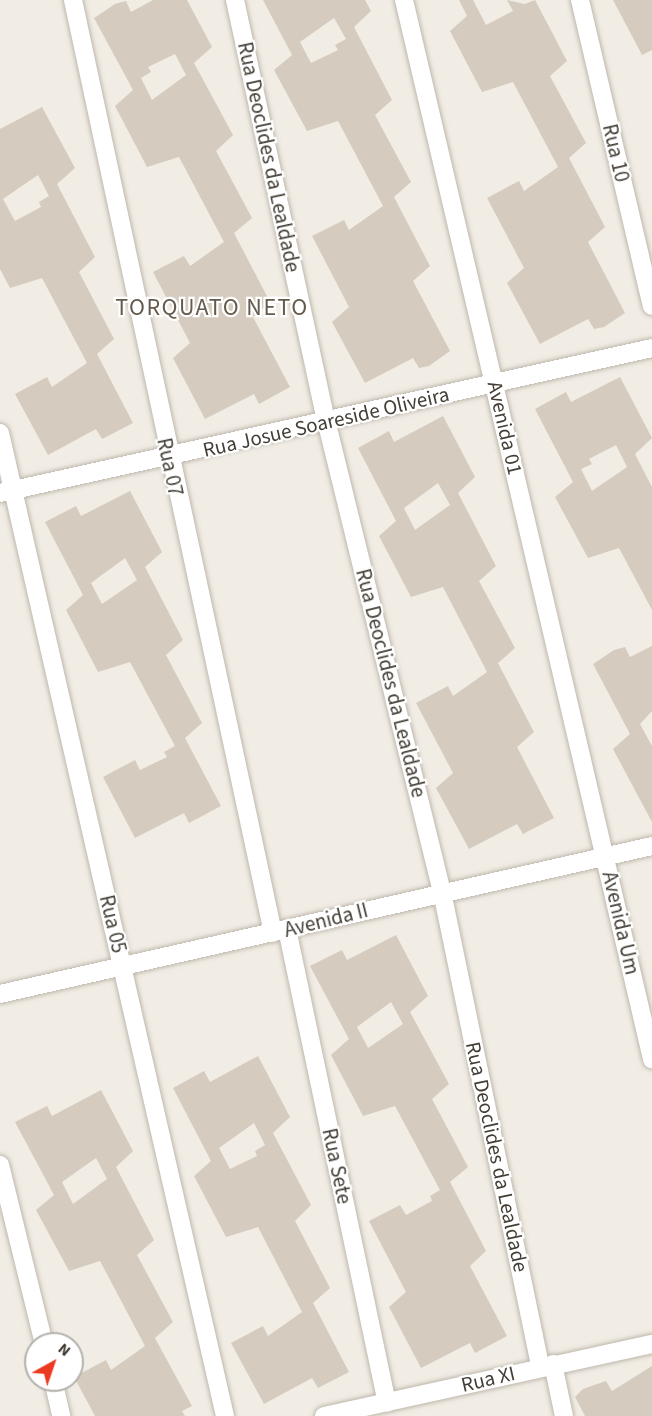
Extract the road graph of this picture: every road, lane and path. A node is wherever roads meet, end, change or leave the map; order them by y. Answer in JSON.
{"nodes":[{"id":1,"x":72,"y":0,"type":"edge"},
{"id":2,"x":235,"y":0,"type":"edge"},
{"id":3,"x":404,"y":0,"type":"edge"},
{"id":4,"x":580,"y":0,"type":"edge"},
{"id":5,"x":652,"y":306,"type":"edge"},
{"id":6,"x":652,"y":348,"type":"edge"},
{"id":7,"x":495,"y":384,"type":"junction"},
{"id":8,"x":326,"y":420,"type":"junction"},
{"id":9,"x":0,"y":433,"type":"edge"},
{"id":10,"x":167,"y":459,"type":"junction"},
{"id":11,"x":6,"y":491,"type":"edge"},
{"id":12,"x":652,"y":846,"type":"edge"},
{"id":13,"x":605,"y":857,"type":"junction"},
{"id":14,"x":442,"y":892,"type":"junction"},
{"id":15,"x":280,"y":931,"type":"junction"},
{"id":16,"x":123,"y":969,"type":"junction"},
{"id":17,"x":0,"y":994,"type":"edge"},
{"id":18,"x":652,"y":1059,"type":"edge"},
{"id":19,"x":0,"y":1165,"type":"edge"},
{"id":20,"x":41,"y":1332,"type":"edge"},
{"id":21,"x":652,"y":1344,"type":"edge"},
{"id":22,"x":546,"y":1365,"type":"junction"},
{"id":23,"x":55,"y":1392,"type":"edge"},
{"id":24,"x":387,"y":1403,"type":"junction"},
{"id":25,"x":61,"y":1416,"type":"edge"},
{"id":26,"x":225,"y":1416,"type":"edge"},
{"id":27,"x":324,"y":1416,"type":"edge"},
{"id":28,"x":564,"y":1416,"type":"edge"}],
"edges":[{"from":1,"to":10,"type":"street","name":"Rua 07"},
{"from":2,"to":8,"type":"street","name":"Rua Deoclides da Lealdade"},
{"from":3,"to":7,"type":"street","name":"Avenida 01"},
{"from":4,"to":5,"type":"street","name":"Rua 10"},
{"from":6,"to":7,"type":"street","name":"Rua Josue Soareside Oliveira"},
{"from":7,"to":8,"type":"street","name":"Rua Josue Soareside Oliveira"},
{"from":7,"to":13,"type":"street","name":"Avenida 01"},
{"from":8,"to":10,"type":"street","name":"Rua Josue Soareside Oliveira"},
{"from":8,"to":14,"type":"street","name":"Rua Deoclides da Lealdade"},
{"from":9,"to":11,"type":"street","name":"Rua 05"},
{"from":10,"to":11,"type":"street","name":"Rua Josue Soareside Oliveira"},
{"from":10,"to":15,"type":"street","name":"Rua 07"},
{"from":11,"to":16,"type":"street","name":"Rua 05"},
{"from":12,"to":13,"type":"street","name":"Avenida II"},
{"from":13,"to":14,"type":"street","name":"Avenida II"},
{"from":13,"to":18,"type":"street","name":"Avenida Um"},
{"from":14,"to":15,"type":"street","name":"Avenida II"},
{"from":14,"to":22,"type":"street","name":"Rua Deoclides da Lealdade"},
{"from":15,"to":16,"type":"street","name":"Avenida II"},
{"from":15,"to":24,"type":"street","name":"Rua Sete"},
{"from":16,"to":17,"type":"street","name":"Avenida II"},
{"from":16,"to":26,"type":"street","name":"Rua 05"},
{"from":19,"to":20,"type":"street"},
{"from":21,"to":22,"type":"street","name":"Rua XI"},
{"from":22,"to":24,"type":"street","name":"Rua XI"},
{"from":22,"to":28,"type":"street","name":"Rua Deoclides da Lealdade"},
{"from":23,"to":25,"type":"street"},
{"from":24,"to":27,"type":"street","name":"Rua XI"}]}
